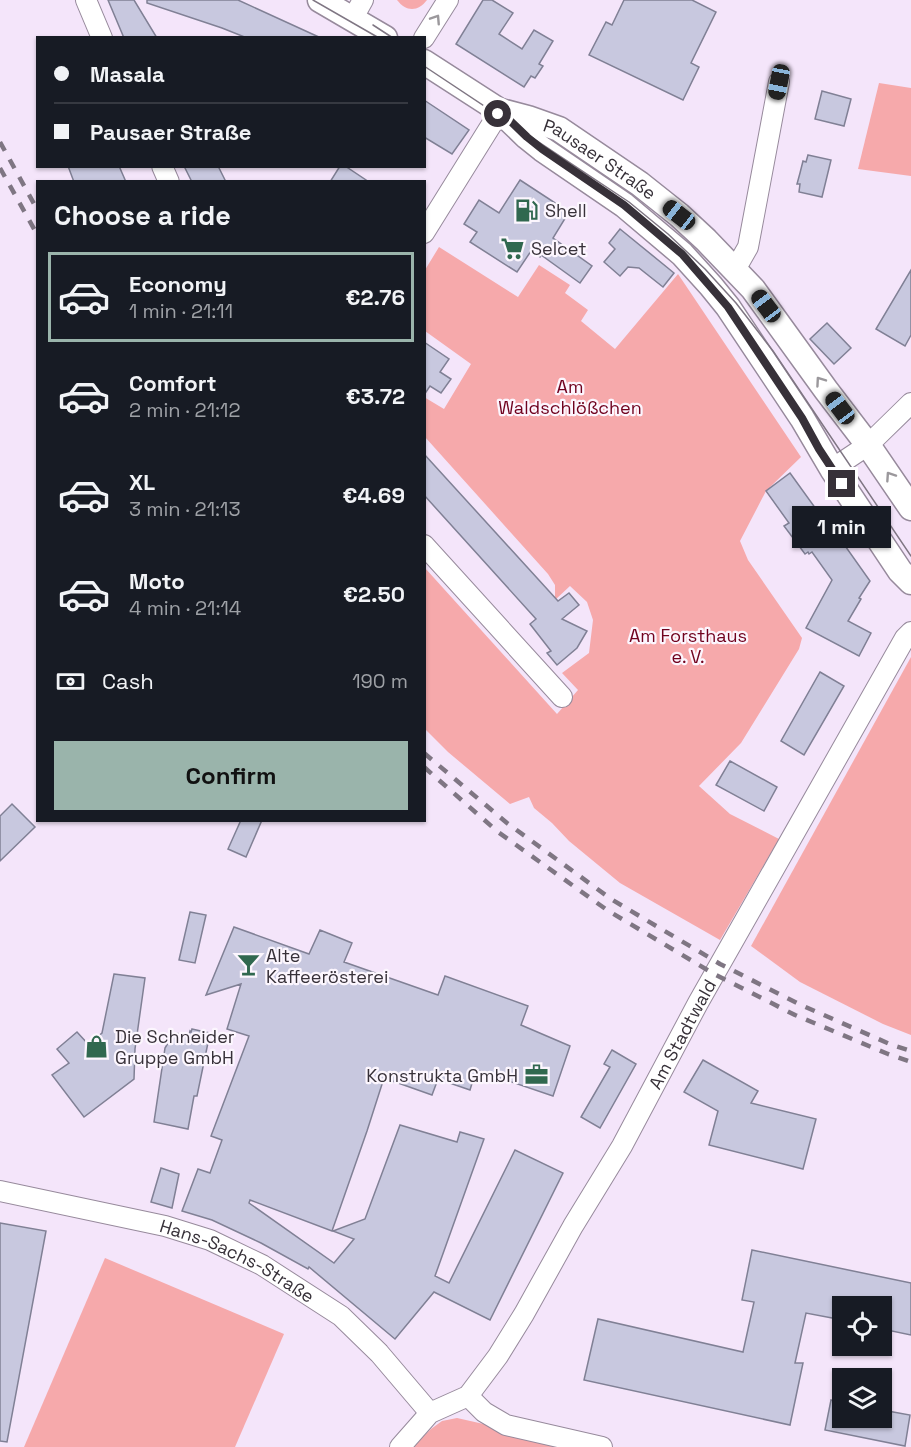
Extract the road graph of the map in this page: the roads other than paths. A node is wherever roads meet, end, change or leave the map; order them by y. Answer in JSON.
{"nodes":[{"id":1,"x":86,"y":0,"type":"edge"},
{"id":2,"x":320,"y":0,"type":"edge"},
{"id":3,"x":448,"y":0,"type":"edge"},
{"id":4,"x":358,"y":9,"type":"edge"},
{"id":5,"x":101,"y":36,"type":"edge"},
{"id":6,"x":383,"y":36,"type":"edge"},
{"id":7,"x":425,"y":36,"type":"edge"},
{"id":8,"x":426,"y":63,"type":"edge"},
{"id":9,"x":779,"y":82,"type":"dead end"},
{"id":10,"x":500,"y":111,"type":"junction"},
{"id":11,"x":426,"y":230,"type":"edge"},
{"id":12,"x":734,"y":267,"type":"junction"},
{"id":13,"x":911,"y":403,"type":"edge"},
{"id":14,"x":868,"y":444,"type":"junction"},
{"id":15,"x":832,"y":469,"type":"junction"},
{"id":16,"x":911,"y":508,"type":"edge"},
{"id":17,"x":426,"y":547,"type":"edge"},
{"id":18,"x":911,"y":582,"type":"edge"},
{"id":19,"x":911,"y":632,"type":"edge"},
{"id":20,"x":562,"y":697,"type":"dead end"},
{"id":21,"x":0,"y":1191,"type":"edge"},
{"id":22,"x":468,"y":1396,"type":"junction"},
{"id":23,"x":430,"y":1413,"type":"junction"},
{"id":24,"x":400,"y":1447,"type":"edge"},
{"id":25,"x":602,"y":1447,"type":"edge"}],
"edges":[{"from":1,"to":5,"type":"street"},
{"from":2,"to":4,"type":"main road"},
{"from":7,"to":3,"type":"street","one_way":true},
{"from":4,"to":6,"type":"main road"},
{"from":8,"to":10,"type":"main road","name":"Pausaer Straße"},
{"from":9,"to":12,"type":"street"},
{"from":10,"to":11,"type":"street"},
{"from":10,"to":12,"type":"main road","name":"Pausaer Straße"},
{"from":10,"to":15,"type":"main road","name":"Pausaer Straße"},
{"from":14,"to":12,"type":"main road","name":"Pausaer Straße","one_way":true},
{"from":13,"to":14,"type":"street"},
{"from":14,"to":15,"type":"street"},
{"from":16,"to":14,"type":"main road","name":"Pausaer Straße","one_way":true},
{"from":15,"to":18,"type":"main road","name":"Pausaer Straße"},
{"from":17,"to":20,"type":"street"},
{"from":19,"to":22,"type":"street","name":"Am Stadtwald"},
{"from":21,"to":23,"type":"street","name":"Hans-Sachs-Straße"},
{"from":22,"to":23,"type":"street","name":"Am Stadtwald"},
{"from":22,"to":25,"type":"street"},
{"from":23,"to":24,"type":"street"}]}
